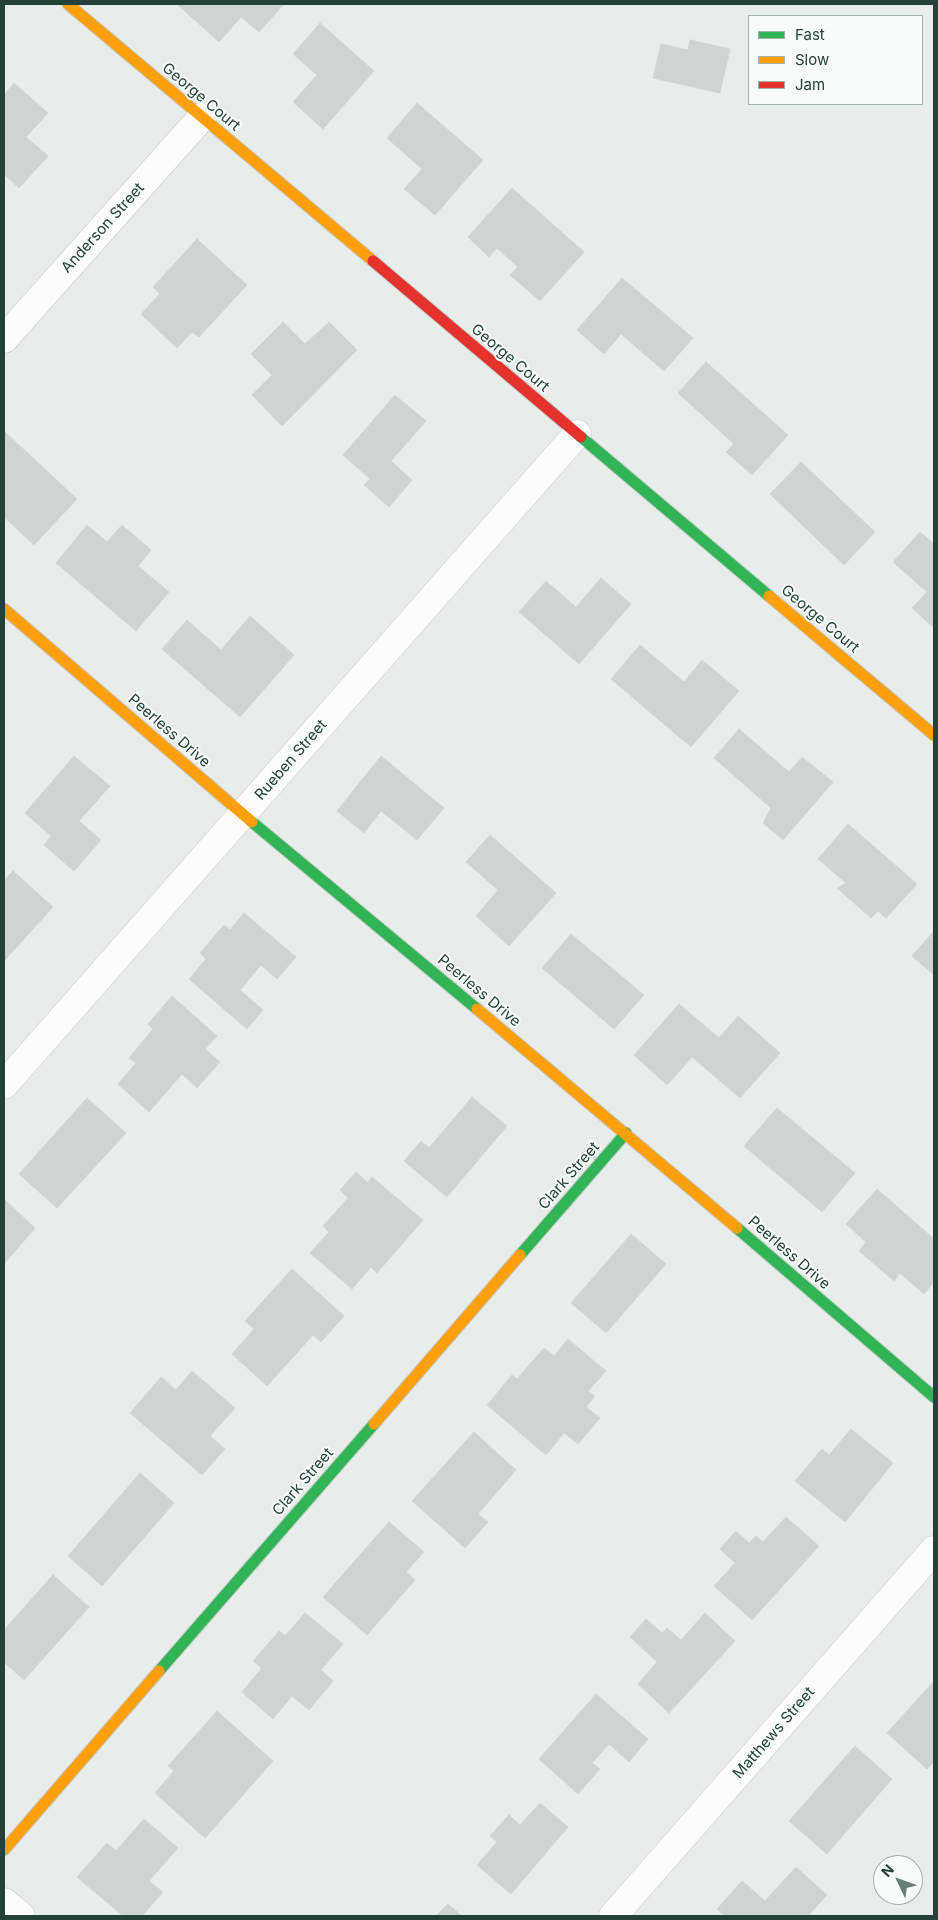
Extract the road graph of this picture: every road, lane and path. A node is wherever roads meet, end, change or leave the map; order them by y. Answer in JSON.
{"nodes":[{"id":1,"x":68,"y":4,"type":"edge"},
{"id":2,"x":202,"y":117,"type":"junction"},
{"id":3,"x":4,"y":339,"type":"edge"},
{"id":4,"x":577,"y":434,"type":"junction"},
{"id":5,"x":4,"y":609,"type":"edge"},
{"id":6,"x":934,"y":734,"type":"edge"},
{"id":7,"x":243,"y":814,"type":"junction"},
{"id":8,"x":4,"y":1085,"type":"edge"},
{"id":9,"x":626,"y":1133,"type":"junction"},
{"id":10,"x":934,"y":1397,"type":"edge"},
{"id":11,"x":934,"y":1550,"type":"edge"},
{"id":12,"x":4,"y":1850,"type":"edge"},
{"id":13,"x":4,"y":1902,"type":"edge"},
{"id":14,"x":20,"y":1916,"type":"edge"},
{"id":15,"x":613,"y":1916,"type":"edge"}],
"edges":[{"from":1,"to":2,"type":"street","name":"George Court"},
{"from":2,"to":3,"type":"street","name":"Anderson Street"},
{"from":2,"to":4,"type":"street","name":"George Court"},
{"from":4,"to":6,"type":"street","name":"George Court"},
{"from":4,"to":7,"type":"street","name":"Rueben Street"},
{"from":5,"to":7,"type":"street","name":"Peerless Drive"},
{"from":7,"to":8,"type":"street","name":"Rueben Street"},
{"from":7,"to":9,"type":"street","name":"Peerless Drive"},
{"from":9,"to":10,"type":"street","name":"Peerless Drive"},
{"from":9,"to":12,"type":"street","name":"Clark Street"},
{"from":11,"to":15,"type":"street","name":"Matthews Street"},
{"from":13,"to":14,"type":"street"}]}
